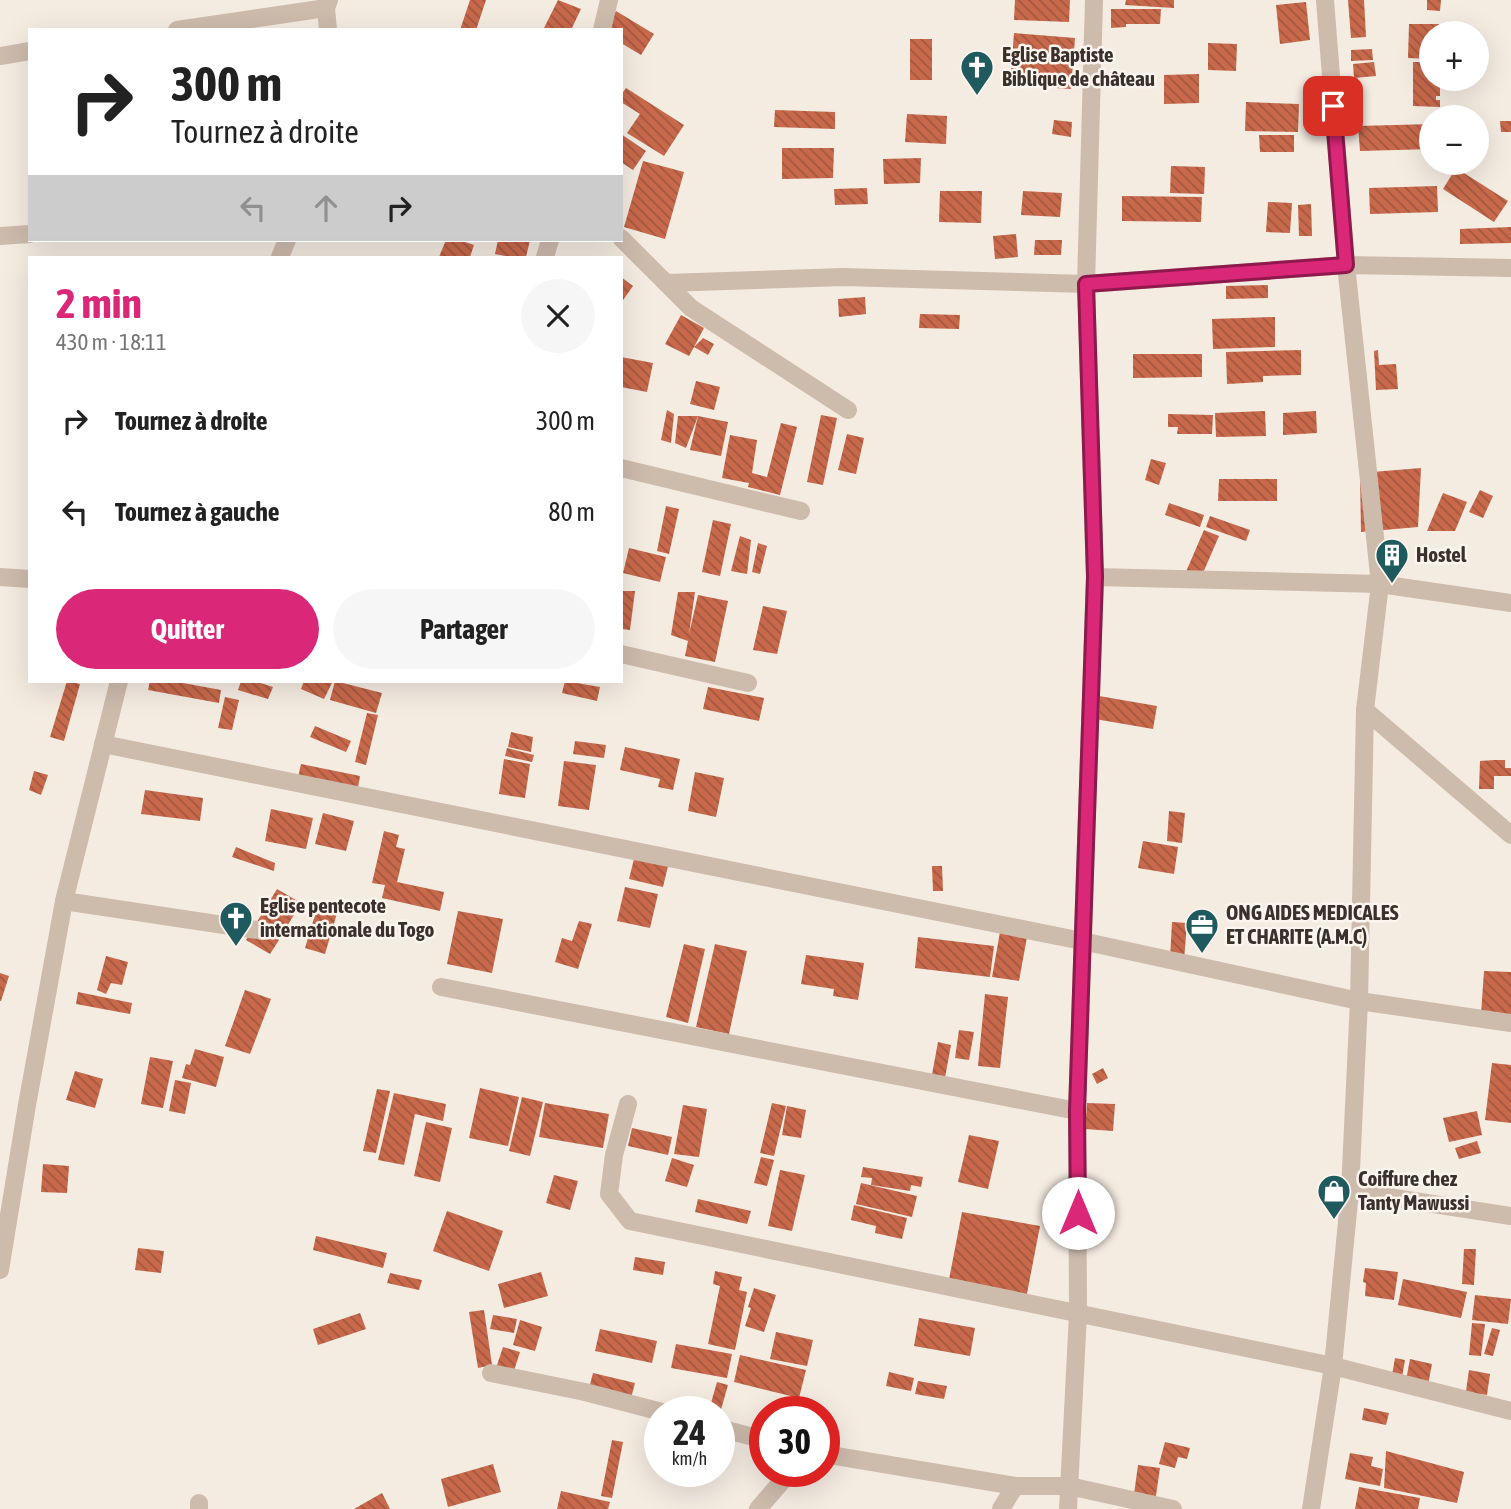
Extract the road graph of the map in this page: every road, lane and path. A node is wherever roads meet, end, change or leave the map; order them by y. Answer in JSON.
{"nodes":[{"id":1,"x":609,"y":0,"type":"edge"},
{"id":2,"x":1094,"y":0,"type":"edge"},
{"id":3,"x":1325,"y":0,"type":"edge"},
{"id":4,"x":328,"y":4,"type":"edge"},
{"id":5,"x":189,"y":28,"type":"edge"},
{"id":6,"x":328,"y":28,"type":"edge"},
{"id":7,"x":602,"y":28,"type":"edge"},
{"id":8,"x":28,"y":51,"type":"edge"},
{"id":9,"x":0,"y":55,"type":"edge"},
{"id":10,"x":28,"y":234,"type":"edge"},
{"id":11,"x":0,"y":236,"type":"edge"},
{"id":12,"x":623,"y":241,"type":"edge"},
{"id":13,"x":1346,"y":265,"type":"junction"},
{"id":14,"x":1511,"y":268,"type":"edge"},
{"id":15,"x":666,"y":282,"type":"junction"},
{"id":16,"x":1086,"y":284,"type":"junction"},
{"id":17,"x":848,"y":410,"type":"dead end"},
{"id":18,"x":623,"y":468,"type":"edge"},
{"id":19,"x":801,"y":511,"type":"dead end"},
{"id":20,"x":0,"y":577,"type":"edge"},
{"id":21,"x":1095,"y":577,"type":"junction"},
{"id":22,"x":28,"y":579,"type":"edge"},
{"id":23,"x":1380,"y":584,"type":"junction"},
{"id":24,"x":1511,"y":603,"type":"edge"},
{"id":25,"x":623,"y":654,"type":"edge"},
{"id":26,"x":118,"y":683,"type":"edge"},
{"id":27,"x":748,"y":683,"type":"dead end"},
{"id":28,"x":1365,"y":710,"type":"junction"},
{"id":29,"x":103,"y":744,"type":"junction"},
{"id":30,"x":1511,"y":835,"type":"edge"},
{"id":31,"x":64,"y":901,"type":"junction"},
{"id":32,"x":264,"y":931,"type":"dead end"},
{"id":33,"x":1082,"y":941,"type":"junction"},
{"id":34,"x":441,"y":987,"type":"dead end"},
{"id":35,"x":1359,"y":1001,"type":"junction"},
{"id":36,"x":1511,"y":1023,"type":"edge"},
{"id":37,"x":628,"y":1104,"type":"dead end"},
{"id":38,"x":1077,"y":1111,"type":"junction"},
{"id":39,"x":1350,"y":1191,"type":"junction"},
{"id":40,"x":1511,"y":1216,"type":"edge"},
{"id":41,"x":1,"y":1262,"type":"edge"},
{"id":42,"x":1078,"y":1314,"type":"junction"},
{"id":43,"x":1333,"y":1366,"type":"junction"},
{"id":44,"x":491,"y":1373,"type":"dead end"},
{"id":45,"x":644,"y":1407,"type":"edge"},
{"id":46,"x":1511,"y":1411,"type":"edge"},
{"id":47,"x":840,"y":1457,"type":"edge"},
{"id":48,"x":1015,"y":1486,"type":"junction"},
{"id":49,"x":1069,"y":1486,"type":"junction"},
{"id":50,"x":777,"y":1487,"type":"edge"},
{"id":51,"x":758,"y":1509,"type":"edge"},
{"id":52,"x":1001,"y":1509,"type":"edge"},
{"id":53,"x":1068,"y":1509,"type":"edge"},
{"id":54,"x":1174,"y":1509,"type":"edge"},
{"id":55,"x":1311,"y":1509,"type":"edge"}],
"edges":[{"from":1,"to":7,"type":"street"},
{"from":2,"to":16,"type":"street"},
{"from":3,"to":13,"type":"street"},
{"from":4,"to":5,"type":"street"},
{"from":4,"to":6,"type":"street"},
{"from":8,"to":9,"type":"street"},
{"from":10,"to":11,"type":"street"},
{"from":12,"to":15,"type":"street"},
{"from":13,"to":14,"type":"street"},
{"from":13,"to":16,"type":"street"},
{"from":13,"to":23,"type":"street"},
{"from":15,"to":16,"type":"street"},
{"from":15,"to":17,"type":"street"},
{"from":16,"to":21,"type":"street"},
{"from":18,"to":19,"type":"street"},
{"from":20,"to":22,"type":"street"},
{"from":21,"to":23,"type":"street"},
{"from":21,"to":33,"type":"street"},
{"from":23,"to":24,"type":"street"},
{"from":23,"to":28,"type":"street"},
{"from":25,"to":27,"type":"street"},
{"from":26,"to":29,"type":"street"},
{"from":28,"to":30,"type":"street"},
{"from":28,"to":35,"type":"street"},
{"from":29,"to":31,"type":"street"},
{"from":29,"to":33,"type":"street"},
{"from":31,"to":32,"type":"street"},
{"from":31,"to":41,"type":"street"},
{"from":33,"to":35,"type":"street"},
{"from":33,"to":38,"type":"street"},
{"from":34,"to":38,"type":"street"},
{"from":35,"to":36,"type":"street"},
{"from":35,"to":39,"type":"street"},
{"from":37,"to":42,"type":"street"},
{"from":38,"to":42,"type":"street"},
{"from":39,"to":40,"type":"street"},
{"from":39,"to":43,"type":"street"},
{"from":42,"to":43,"type":"street"},
{"from":42,"to":49,"type":"street"},
{"from":43,"to":46,"type":"street"},
{"from":43,"to":55,"type":"street"},
{"from":44,"to":45,"type":"street"},
{"from":47,"to":48,"type":"street"},
{"from":48,"to":49,"type":"street"},
{"from":48,"to":52,"type":"street"},
{"from":49,"to":53,"type":"street"},
{"from":49,"to":54,"type":"street"},
{"from":50,"to":51,"type":"street"}]}
